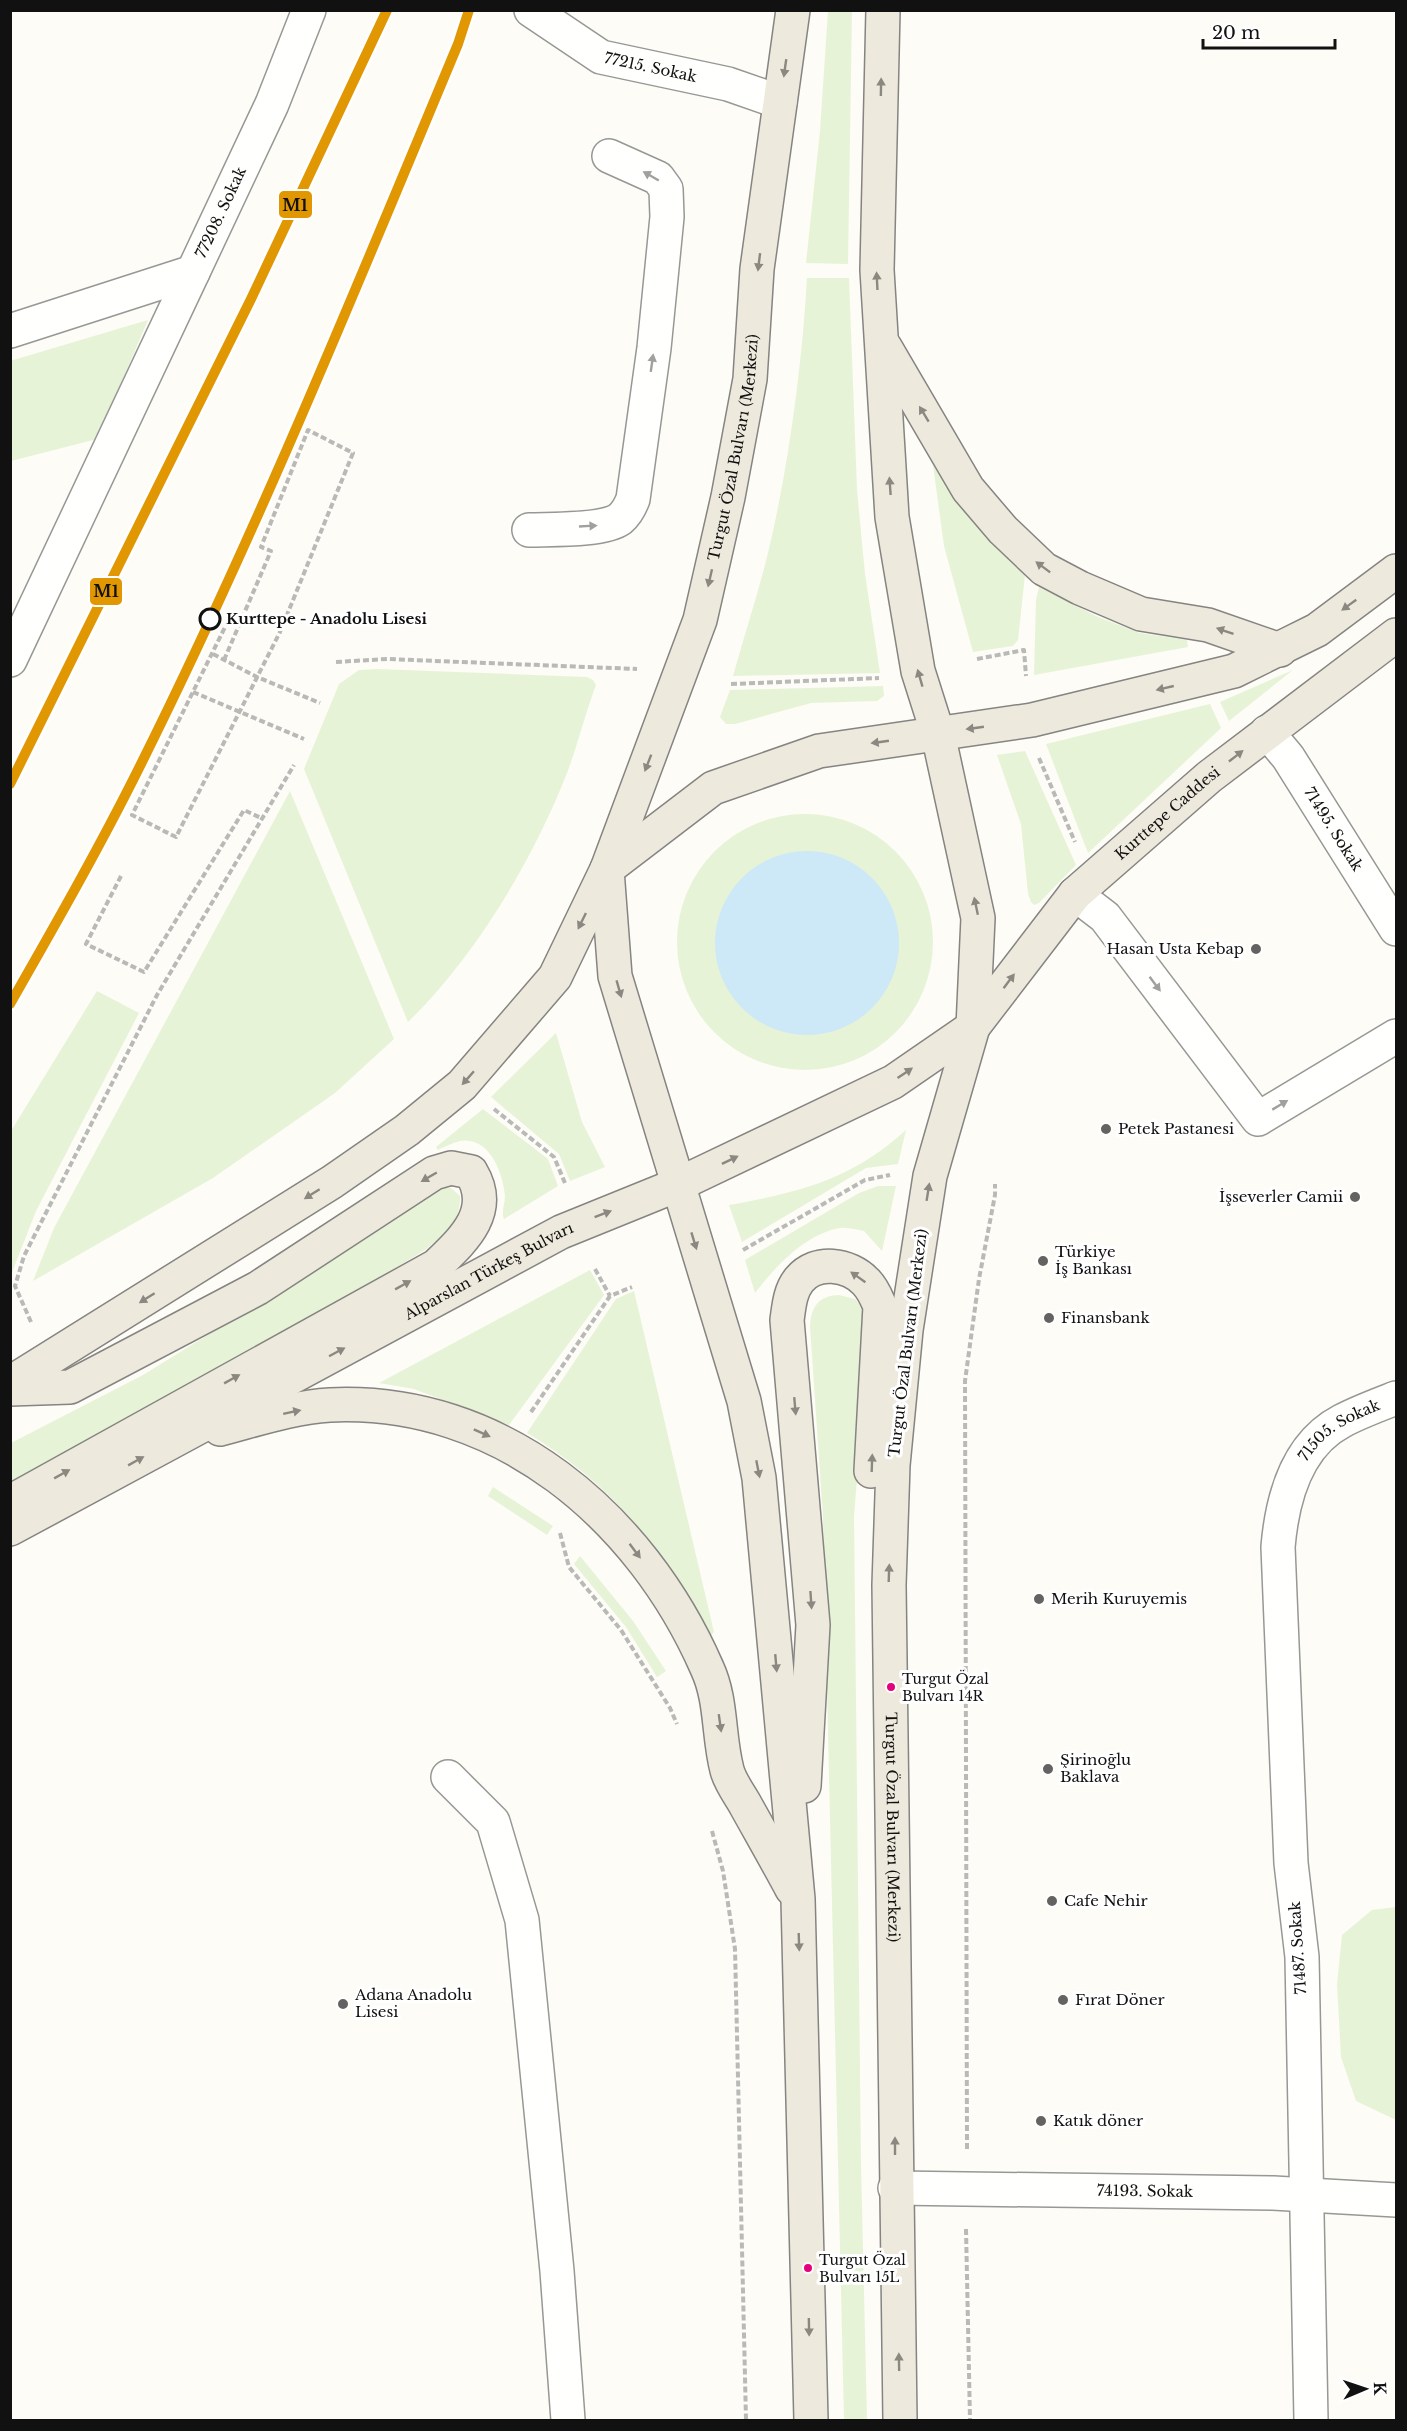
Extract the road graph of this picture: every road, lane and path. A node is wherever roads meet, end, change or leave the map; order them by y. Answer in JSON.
{"nodes":[{"id":1,"x":309,"y":10,"type":"edge"},
{"id":2,"x":531,"y":10,"type":"edge"},
{"id":3,"x":793,"y":10,"type":"edge"},
{"id":4,"x":884,"y":10,"type":"edge"},
{"id":5,"x":780,"y":102,"type":"junction"},
{"id":6,"x":609,"y":156,"type":"dead end"},
{"id":7,"x":193,"y":272,"type":"junction"},
{"id":8,"x":10,"y":331,"type":"edge"},
{"id":9,"x":881,"y":340,"type":"junction"},
{"id":10,"x":530,"y":530,"type":"dead end"},
{"id":11,"x":1396,"y":571,"type":"edge"},
{"id":12,"x":232,"y":613,"type":"dead end"},
{"id":13,"x":1396,"y":635,"type":"edge"},
{"id":14,"x":1280,"y":650,"type":"junction"},
{"id":15,"x":213,"y":654,"type":"junction"},
{"id":16,"x":977,"y":659,"type":"dead end"},
{"id":17,"x":10,"y":660,"type":"edge"},
{"id":18,"x":224,"y":660,"type":"junction"},
{"id":19,"x":336,"y":662,"type":"dead end"},
{"id":20,"x":638,"y":669,"type":"dead end"},
{"id":21,"x":1026,"y":676,"type":"dead end"},
{"id":22,"x":257,"y":677,"type":"junction"},
{"id":23,"x":879,"y":678,"type":"dead end"},
{"id":24,"x":731,"y":684,"type":"dead end"},
{"id":25,"x":193,"y":692,"type":"junction"},
{"id":26,"x":320,"y":703,"type":"dead end"},
{"id":27,"x":240,"y":712,"type":"junction"},
{"id":28,"x":1267,"y":732,"type":"junction"},
{"id":29,"x":938,"y":734,"type":"junction"},
{"id":30,"x":304,"y":739,"type":"dead end"},
{"id":31,"x":1035,"y":749,"type":"dead end"},
{"id":32,"x":294,"y":765,"type":"dead end"},
{"id":33,"x":261,"y":819,"type":"junction"},
{"id":34,"x":1078,"y":851,"type":"dead end"},
{"id":35,"x":607,"y":869,"type":"junction"},
{"id":36,"x":121,"y":876,"type":"dead end"},
{"id":37,"x":1075,"y":894,"type":"junction"},
{"id":38,"x":1396,"y":929,"type":"edge"},
{"id":39,"x":974,"y":1027,"type":"junction"},
{"id":40,"x":1396,"y":1036,"type":"edge"},
{"id":41,"x":493,"y":1108,"type":"dead end"},
{"id":42,"x":894,"y":1175,"type":"dead end"},
{"id":43,"x":565,"y":1183,"type":"dead end"},
{"id":44,"x":995,"y":1184,"type":"dead end"},
{"id":45,"x":677,"y":1185,"type":"junction"},
{"id":46,"x":743,"y":1250,"type":"dead end"},
{"id":47,"x":596,"y":1269,"type":"dead end"},
{"id":48,"x":632,"y":1287,"type":"dead end"},
{"id":49,"x":610,"y":1296,"type":"junction"},
{"id":50,"x":31,"y":1322,"type":"dead end"},
{"id":51,"x":10,"y":1383,"type":"edge"},
{"id":52,"x":10,"y":1389,"type":"edge"},
{"id":53,"x":1396,"y":1398,"type":"edge"},
{"id":54,"x":530,"y":1413,"type":"dead end"},
{"id":55,"x":174,"y":1440,"type":"junction"},
{"id":56,"x":1293,"y":1477,"type":"joint"},
{"id":57,"x":10,"y":1502,"type":"edge"},
{"id":58,"x":558,"y":1524,"type":"dead end"},
{"id":59,"x":10,"y":1529,"type":"edge"},
{"id":60,"x":891,"y":1687,"type":"junction"},
{"id":61,"x":680,"y":1729,"type":"dead end"},
{"id":62,"x":448,"y":1777,"type":"dead end"},
{"id":63,"x":711,"y":1828,"type":"dead end"},
{"id":64,"x":798,"y":1899,"type":"junction"},
{"id":65,"x":967,"y":2152,"type":"dead end"},
{"id":66,"x":896,"y":2188,"type":"junction"},
{"id":67,"x":1308,"y":2196,"type":"junction"},
{"id":68,"x":1396,"y":2200,"type":"edge"},
{"id":69,"x":965,"y":2219,"type":"dead end"},
{"id":70,"x":568,"y":2421,"type":"edge"},
{"id":71,"x":746,"y":2421,"type":"edge"},
{"id":72,"x":811,"y":2421,"type":"edge"},
{"id":73,"x":900,"y":2421,"type":"edge"},
{"id":74,"x":970,"y":2421,"type":"edge"},
{"id":75,"x":1311,"y":2421,"type":"edge"}],
"edges":[{"from":1,"to":7,"type":"street","name":"77208. Sokak"},
{"from":2,"to":5,"type":"street","name":"77215. Sokak"},
{"from":3,"to":5,"type":"main road","name":"Turgut Özal Bulvarı (Merkezi)","one_way":true},
{"from":9,"to":4,"type":"main road","one_way":true},
{"from":5,"to":35,"type":"main road","name":"Turgut Özal Bulvarı (Merkezi)","one_way":true},
{"from":10,"to":6,"type":"street","one_way":true},
{"from":7,"to":8,"type":"street","name":"77208. Sokak"},
{"from":7,"to":17,"type":"street"},
{"from":14,"to":9,"type":"main road","one_way":true},
{"from":29,"to":9,"type":"main road","one_way":true},
{"from":11,"to":14,"type":"main road","one_way":true},
{"from":12,"to":15,"type":"path"},
{"from":13,"to":28,"type":"main road","name":"Kurttepe Caddesi"},
{"from":14,"to":29,"type":"main road","one_way":true},
{"from":15,"to":18,"type":"path"},
{"from":15,"to":25,"type":"path"},
{"from":16,"to":21,"type":"path"},
{"from":18,"to":22,"type":"path"},
{"from":18,"to":22,"type":"path"},
{"from":19,"to":20,"type":"path"},
{"from":22,"to":26,"type":"path"},
{"from":22,"to":27,"type":"path"},
{"from":23,"to":24,"type":"path"},
{"from":25,"to":27,"type":"path"},
{"from":25,"to":27,"type":"path"},
{"from":27,"to":30,"type":"path"},
{"from":37,"to":28,"type":"main road","name":"Kurttepe Caddesi","one_way":true},
{"from":28,"to":38,"type":"street","name":"71495. Sokak"},
{"from":29,"to":35,"type":"main road","one_way":true},
{"from":39,"to":29,"type":"main road","one_way":true},
{"from":31,"to":34,"type":"path"},
{"from":32,"to":33,"type":"path"},
{"from":33,"to":36,"type":"path"},
{"from":33,"to":50,"type":"path"},
{"from":35,"to":45,"type":"main road","one_way":true},
{"from":35,"to":51,"type":"main road","one_way":true},
{"from":39,"to":37,"type":"main road","name":"Kurttepe Caddesi","one_way":true},
{"from":37,"to":40,"type":"street","one_way":true},
{"from":45,"to":39,"type":"main road","name":"Alparslan Türkeş Bulvarı","one_way":true},
{"from":60,"to":39,"type":"main road","name":"Turgut Özal Bulvarı (Merkezi)","one_way":true},
{"from":41,"to":43,"type":"path"},
{"from":42,"to":46,"type":"path"},
{"from":44,"to":65,"type":"path"},
{"from":55,"to":45,"type":"main road","name":"Alparslan Türkeş Bulvarı","one_way":true},
{"from":45,"to":64,"type":"main road","one_way":true},
{"from":47,"to":49,"type":"path"},
{"from":48,"to":49,"type":"path"},
{"from":49,"to":54,"type":"path"},
{"from":57,"to":52,"type":"main road","one_way":true},
{"from":53,"to":56,"type":"street","name":"71505. Sokak"},
{"from":59,"to":55,"type":"main road","name":"Alparslan Türkeş Bulvarı","one_way":true},
{"from":55,"to":64,"type":"main road","one_way":true},
{"from":56,"to":67,"type":"street","name":"71487. Sokak"},
{"from":58,"to":61,"type":"path"},
{"from":60,"to":64,"type":"main road","one_way":true},
{"from":66,"to":60,"type":"main road","name":"Turgut Özal Bulvarı (Merkezi)","one_way":true},
{"from":62,"to":70,"type":"street"},
{"from":63,"to":71,"type":"path"},
{"from":64,"to":72,"type":"main road","one_way":true},
{"from":66,"to":67,"type":"street","name":"74193. Sokak"},
{"from":73,"to":66,"type":"main road","name":"Turgut Özal Bulvarı (Merkezi)","one_way":true},
{"from":67,"to":68,"type":"street","name":"74193. Sokak"},
{"from":67,"to":75,"type":"street","name":"71487. Sokak"},
{"from":69,"to":74,"type":"path"}]}
